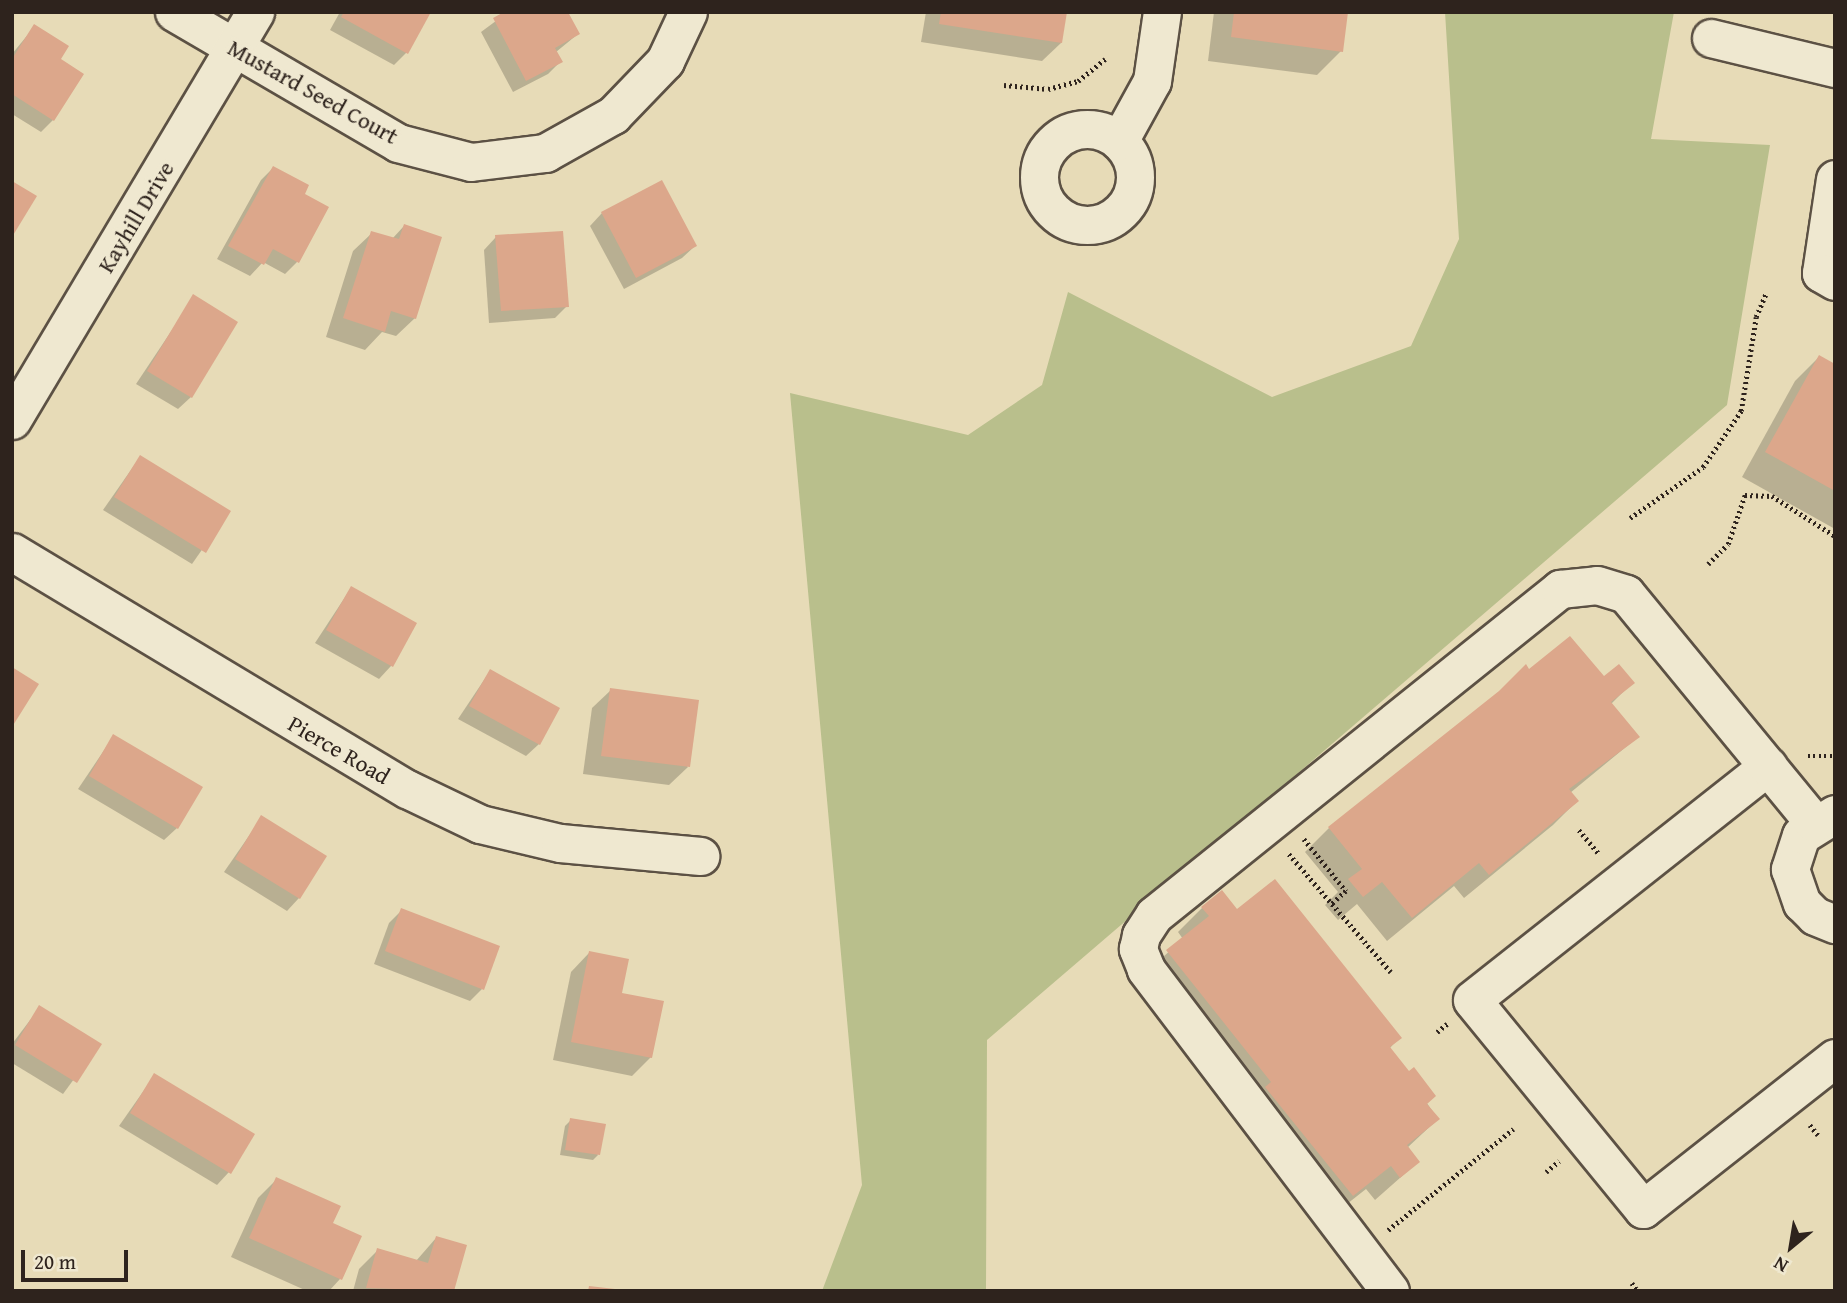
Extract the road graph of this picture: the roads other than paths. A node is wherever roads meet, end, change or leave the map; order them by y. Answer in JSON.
{"nodes":[{"id":1,"x":174,"y":12,"type":"edge"},
{"id":2,"x":255,"y":12,"type":"edge"},
{"id":3,"x":688,"y":12,"type":"edge"},
{"id":4,"x":1162,"y":12,"type":"edge"},
{"id":5,"x":1711,"y":38,"type":"dead end"},
{"id":6,"x":236,"y":49,"type":"junction"},
{"id":7,"x":1835,"y":68,"type":"edge"},
{"id":8,"x":1119,"y":141,"type":"dead end"},
{"id":9,"x":1835,"y":179,"type":"edge"},
{"id":10,"x":1835,"y":281,"type":"edge"},
{"id":11,"x":12,"y":420,"type":"edge"},
{"id":12,"x":12,"y":552,"type":"edge"},
{"id":13,"x":1783,"y":761,"type":"junction"},
{"id":14,"x":1825,"y":818,"type":"edge"},
{"id":15,"x":700,"y":856,"type":"dead end"},
{"id":16,"x":1835,"y":924,"type":"edge"},
{"id":17,"x":1835,"y":1058,"type":"edge"},
{"id":18,"x":1391,"y":1291,"type":"edge"}],
"edges":[{"from":1,"to":6,"type":"street","name":"Mustard Seed Court"},
{"from":2,"to":6,"type":"street","name":"Kayhill Drive"},
{"from":3,"to":6,"type":"street","name":"Mustard Seed Court"},
{"from":4,"to":8,"type":"street"},
{"from":5,"to":7,"type":"street"},
{"from":6,"to":11,"type":"street","name":"Kayhill Drive"},
{"from":9,"to":10,"type":"street"},
{"from":12,"to":15,"type":"street","name":"Pierce Road"},
{"from":13,"to":14,"type":"street"},
{"from":13,"to":17,"type":"street"},
{"from":13,"to":18,"type":"street"},
{"from":14,"to":16,"type":"street"}]}
